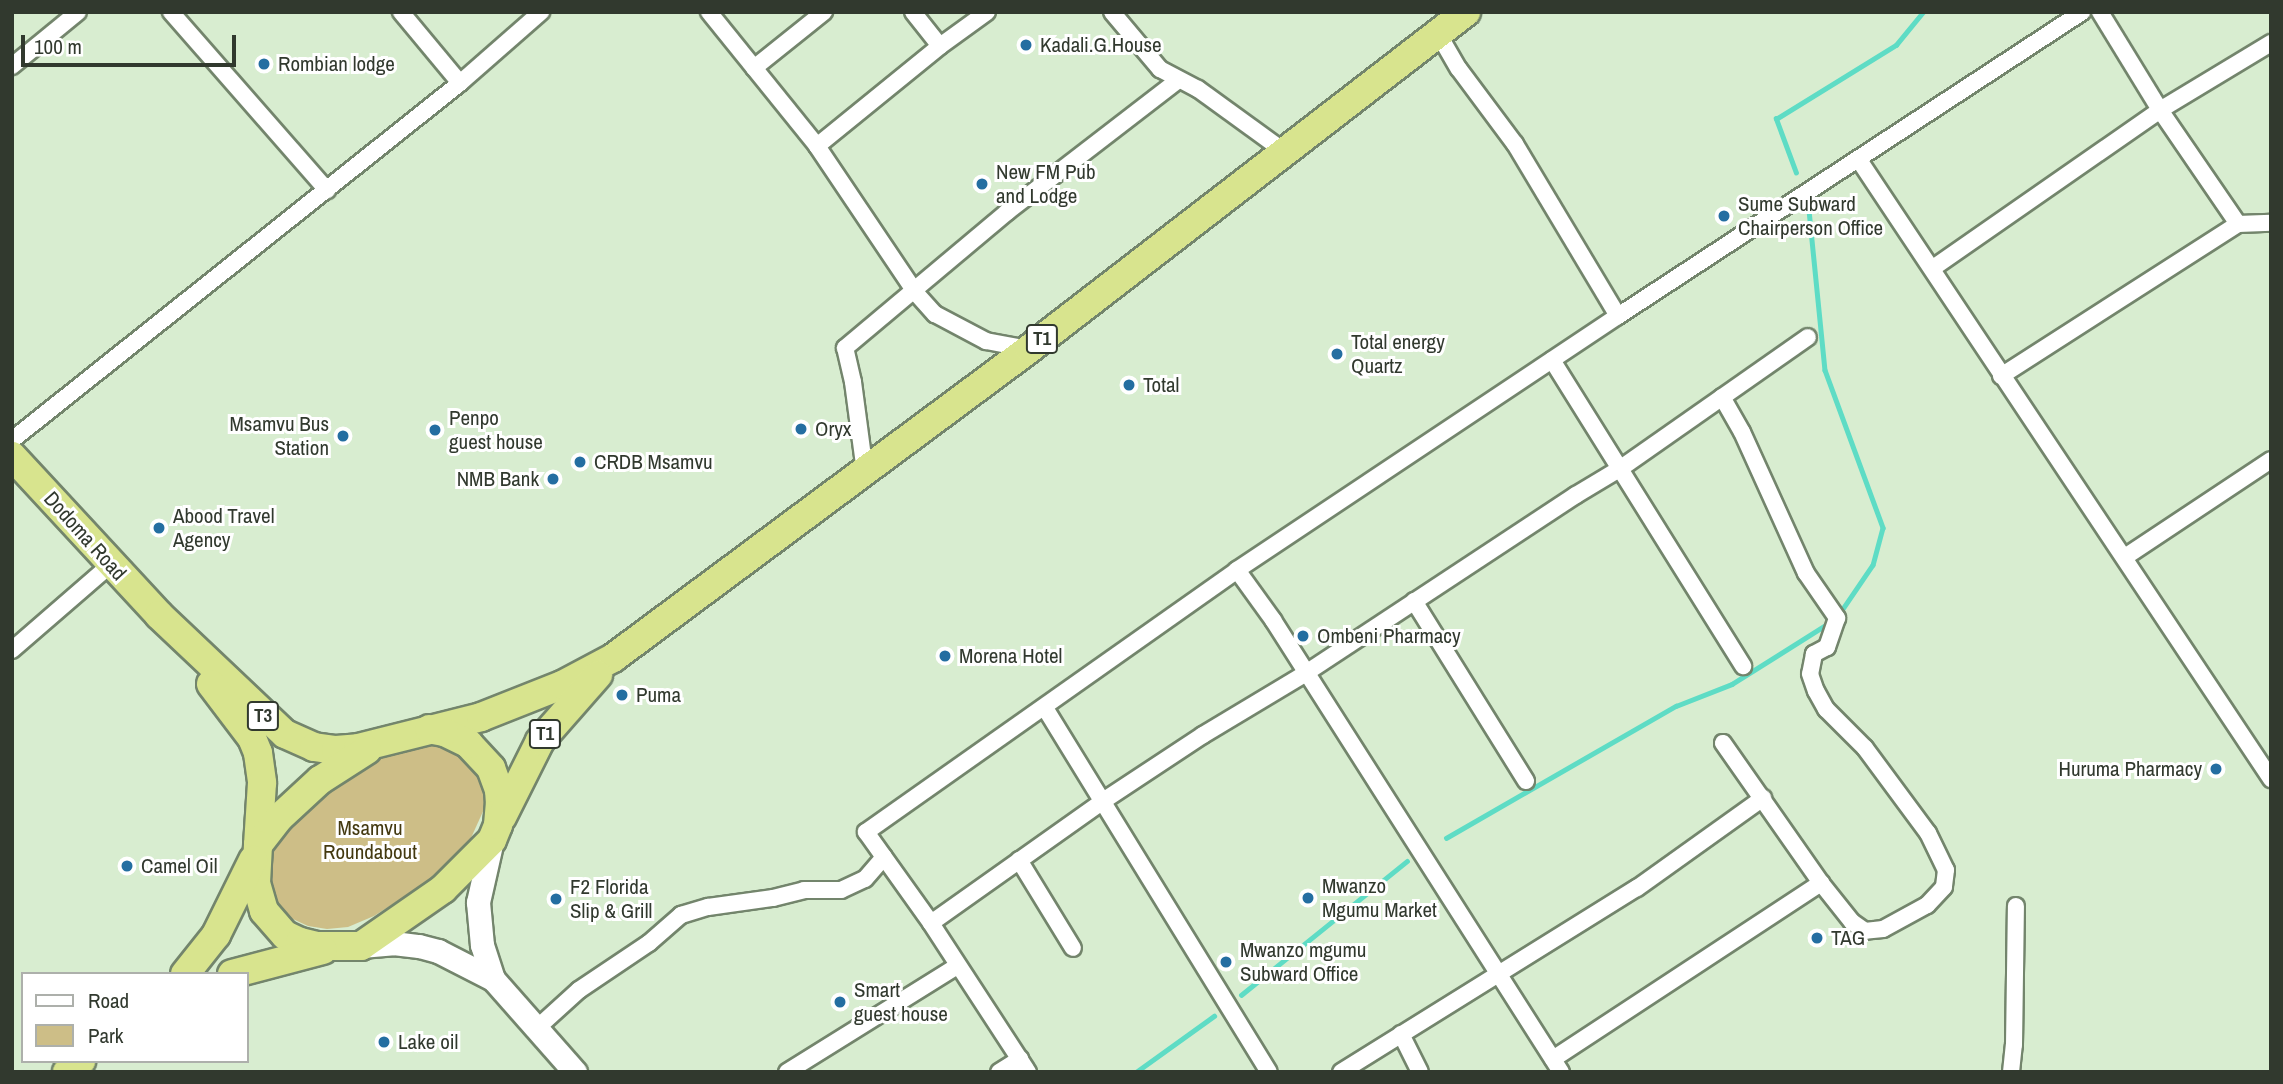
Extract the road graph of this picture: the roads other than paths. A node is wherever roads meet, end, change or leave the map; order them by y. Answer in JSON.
{"nodes":[{"id":1,"x":78,"y":12,"type":"edge"},
{"id":2,"x":401,"y":12,"type":"edge"},
{"id":3,"x":541,"y":12,"type":"edge"},
{"id":4,"x":709,"y":12,"type":"edge"},
{"id":5,"x":824,"y":12,"type":"edge"},
{"id":6,"x":913,"y":12,"type":"edge"},
{"id":7,"x":987,"y":12,"type":"edge"},
{"id":8,"x":1112,"y":12,"type":"edge"},
{"id":9,"x":1466,"y":12,"type":"edge"},
{"id":10,"x":2082,"y":12,"type":"edge"},
{"id":11,"x":2100,"y":12,"type":"edge"},
{"id":12,"x":181,"y":15,"type":"edge"},
{"id":13,"x":1439,"y":35,"type":"junction"},
{"id":14,"x":940,"y":46,"type":"junction"},
{"id":15,"x":2268,"y":51,"type":"edge"},
{"id":16,"x":12,"y":66,"type":"edge"},
{"id":17,"x":754,"y":68,"type":"junction"},
{"id":18,"x":1177,"y":80,"type":"junction"},
{"id":19,"x":460,"y":83,"type":"junction"},
{"id":20,"x":2160,"y":110,"type":"junction"},
{"id":21,"x":817,"y":146,"type":"junction"},
{"id":22,"x":1285,"y":152,"type":"junction"},
{"id":23,"x":1859,"y":160,"type":"junction"},
{"id":24,"x":327,"y":190,"type":"junction"},
{"id":25,"x":2271,"y":223,"type":"edge"},
{"id":26,"x":2238,"y":224,"type":"junction"},
{"id":27,"x":1933,"y":268,"type":"junction"},
{"id":28,"x":915,"y":292,"type":"junction"},
{"id":29,"x":1618,"y":316,"type":"junction"},
{"id":30,"x":1808,"y":337,"type":"dead end"},
{"id":31,"x":1029,"y":349,"type":"junction"},
{"id":32,"x":1552,"y":360,"type":"junction"},
{"id":33,"x":2001,"y":376,"type":"junction"},
{"id":34,"x":1721,"y":397,"type":"junction"},
{"id":35,"x":12,"y":440,"type":"edge"},
{"id":36,"x":12,"y":456,"type":"edge"},
{"id":37,"x":2271,"y":460,"type":"edge"},
{"id":38,"x":1621,"y":468,"type":"junction"},
{"id":39,"x":865,"y":472,"type":"junction"},
{"id":40,"x":2125,"y":557,"type":"junction"},
{"id":41,"x":110,"y":565,"type":"junction"},
{"id":42,"x":1237,"y":570,"type":"junction"},
{"id":43,"x":1414,"y":601,"type":"junction"},
{"id":44,"x":159,"y":615,"type":"junction"},
{"id":45,"x":12,"y":650,"type":"edge"},
{"id":46,"x":613,"y":658,"type":"junction"},
{"id":47,"x":1743,"y":666,"type":"dead end"},
{"id":48,"x":1306,"y":673,"type":"junction"},
{"id":49,"x":1045,"y":708,"type":"junction"},
{"id":50,"x":429,"y":729,"type":"junction"},
{"id":51,"x":398,"y":736,"type":"junction"},
{"id":52,"x":1723,"y":743,"type":"dead end"},
{"id":53,"x":2271,"y":779,"type":"edge"},
{"id":54,"x":1526,"y":781,"type":"dead end"},
{"id":55,"x":1763,"y":798,"type":"junction"},
{"id":56,"x":1102,"y":800,"type":"junction"},
{"id":57,"x":495,"y":833,"type":"junction"},
{"id":58,"x":257,"y":849,"type":"junction"},
{"id":59,"x":884,"y":857,"type":"junction"},
{"id":60,"x":1019,"y":860,"type":"junction"},
{"id":61,"x":1822,"y":883,"type":"junction"},
{"id":62,"x":2016,"y":906,"type":"dead end"},
{"id":63,"x":931,"y":923,"type":"junction"},
{"id":64,"x":350,"y":946,"type":"junction"},
{"id":65,"x":1073,"y":948,"type":"dead end"},
{"id":66,"x":957,"y":966,"type":"junction"},
{"id":67,"x":187,"y":972,"type":"edge"},
{"id":68,"x":240,"y":972,"type":"edge"},
{"id":69,"x":1500,"y":973,"type":"junction"},
{"id":70,"x":493,"y":979,"type":"junction"},
{"id":71,"x":536,"y":1030,"type":"junction"},
{"id":72,"x":1401,"y":1034,"type":"junction"},
{"id":73,"x":1024,"y":1065,"type":"edge"},
{"id":74,"x":1557,"y":1065,"type":"edge"},
{"id":75,"x":576,"y":1072,"type":"edge"},
{"id":76,"x":787,"y":1072,"type":"edge"},
{"id":77,"x":999,"y":1072,"type":"edge"},
{"id":78,"x":1269,"y":1072,"type":"edge"},
{"id":79,"x":1341,"y":1072,"type":"edge"},
{"id":80,"x":1420,"y":1072,"type":"edge"},
{"id":81,"x":2011,"y":1072,"type":"edge"}],
"edges":[{"from":1,"to":16,"type":"street"},
{"from":2,"to":19,"type":"street"},
{"from":3,"to":19,"type":"street"},
{"from":4,"to":17,"type":"street"},
{"from":5,"to":17,"type":"street"},
{"from":6,"to":14,"type":"street"},
{"from":7,"to":14,"type":"street"},
{"from":8,"to":18,"type":"street"},
{"from":9,"to":13,"type":"highway","number":"T1"},
{"from":10,"to":23,"type":"street"},
{"from":11,"to":20,"type":"street"},
{"from":12,"to":24,"type":"street"},
{"from":13,"to":22,"type":"highway","number":"T1"},
{"from":13,"to":29,"type":"street"},
{"from":14,"to":21,"type":"street"},
{"from":15,"to":20,"type":"street"},
{"from":17,"to":21,"type":"street"},
{"from":18,"to":22,"type":"street"},
{"from":18,"to":28,"type":"street"},
{"from":19,"to":24,"type":"street"},
{"from":20,"to":26,"type":"street"},
{"from":20,"to":27,"type":"street"},
{"from":21,"to":28,"type":"street"},
{"from":22,"to":31,"type":"highway","number":"T1"},
{"from":23,"to":27,"type":"street"},
{"from":23,"to":29,"type":"street"},
{"from":24,"to":35,"type":"street"},
{"from":25,"to":26,"type":"street"},
{"from":26,"to":33,"type":"street"},
{"from":27,"to":33,"type":"street"},
{"from":28,"to":31,"type":"street"},
{"from":28,"to":39,"type":"street"},
{"from":29,"to":32,"type":"street"},
{"from":30,"to":34,"type":"street"},
{"from":31,"to":39,"type":"highway","number":"T1"},
{"from":32,"to":38,"type":"street"},
{"from":32,"to":42,"type":"street"},
{"from":33,"to":40,"type":"street"},
{"from":34,"to":38,"type":"street"},
{"from":34,"to":61,"type":"street"},
{"from":36,"to":41,"type":"highway","name":"Dodoma Road","number":"T3"},
{"from":37,"to":40,"type":"street"},
{"from":38,"to":43,"type":"street"},
{"from":38,"to":47,"type":"street"},
{"from":39,"to":46,"type":"highway","number":"T1"},
{"from":40,"to":53,"type":"street"},
{"from":41,"to":44,"type":"highway","name":"Dodoma Road","number":"T3"},
{"from":41,"to":45,"type":"street"},
{"from":42,"to":48,"type":"street"},
{"from":42,"to":49,"type":"street"},
{"from":43,"to":48,"type":"street"},
{"from":43,"to":54,"type":"street"},
{"from":44,"to":51,"type":"highway","name":"Dodoma Road","number":"T3"},
{"from":44,"to":58,"type":"highway","name":"Dodoma Road","number":"T3"},
{"from":46,"to":50,"type":"highway","number":"T1"},
{"from":46,"to":57,"type":"highway","number":"T1"},
{"from":48,"to":56,"type":"street"},
{"from":48,"to":69,"type":"street"},
{"from":49,"to":56,"type":"street"},
{"from":49,"to":59,"type":"street"},
{"from":50,"to":51,"type":"highway","number":"T1"},
{"from":50,"to":57,"type":"highway"},
{"from":51,"to":58,"type":"highway","number":"T1"},
{"from":52,"to":55,"type":"street"},
{"from":55,"to":61,"type":"street"},
{"from":55,"to":69,"type":"street"},
{"from":56,"to":60,"type":"street"},
{"from":56,"to":78,"type":"street"},
{"from":57,"to":64,"type":"highway","number":"T1"},
{"from":57,"to":70,"type":"main road"},
{"from":58,"to":64,"type":"highway"},
{"from":58,"to":67,"type":"highway","number":"T1"},
{"from":59,"to":63,"type":"street"},
{"from":59,"to":71,"type":"street"},
{"from":60,"to":63,"type":"street"},
{"from":60,"to":65,"type":"street"},
{"from":61,"to":74,"type":"street"},
{"from":62,"to":81,"type":"street"},
{"from":63,"to":66,"type":"street"},
{"from":64,"to":68,"type":"highway","number":"T1"},
{"from":64,"to":70,"type":"main road"},
{"from":66,"to":73,"type":"street"},
{"from":66,"to":76,"type":"street"},
{"from":69,"to":72,"type":"street"},
{"from":69,"to":74,"type":"street"},
{"from":70,"to":71,"type":"main road"},
{"from":71,"to":75,"type":"main road"},
{"from":72,"to":79,"type":"street"},
{"from":72,"to":80,"type":"street"},
{"from":73,"to":77,"type":"street"}]}
